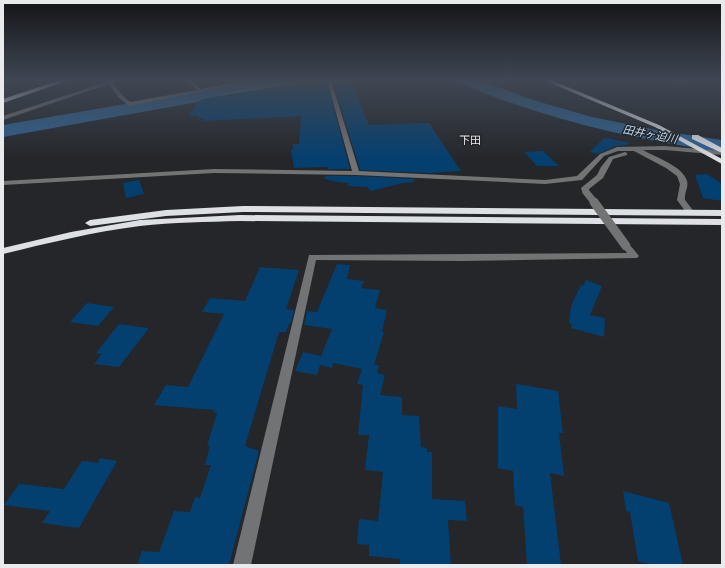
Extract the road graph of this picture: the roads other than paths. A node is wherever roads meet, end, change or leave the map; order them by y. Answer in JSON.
{"nodes":[{"id":1,"x":37,"y":107,"type":"edge"},
{"id":2,"x":337,"y":107,"type":"edge"},
{"id":3,"x":611,"y":107,"type":"edge"},
{"id":4,"x":626,"y":107,"type":"edge"},
{"id":5,"x":3,"y":118,"type":"edge"},
{"id":6,"x":636,"y":149,"type":"junction"},
{"id":7,"x":703,"y":150,"type":"junction"},
{"id":8,"x":722,"y":152,"type":"edge"},
{"id":9,"x":722,"y":162,"type":"edge"},
{"id":10,"x":356,"y":173,"type":"junction"},
{"id":11,"x":3,"y":183,"type":"edge"},
{"id":12,"x":691,"y":213,"type":"junction"},
{"id":13,"x":722,"y":213,"type":"edge"},
{"id":14,"x":722,"y":222,"type":"edge"},
{"id":15,"x":3,"y":242,"type":"edge"},
{"id":16,"x":3,"y":251,"type":"edge"},
{"id":17,"x":242,"y":565,"type":"edge"}],
"edges":[{"from":1,"to":5,"type":"street"},
{"from":2,"to":10,"type":"street"},
{"from":3,"to":7,"type":"highway"},
{"from":4,"to":8,"type":"highway"},
{"from":6,"to":7,"type":"street"},
{"from":6,"to":10,"type":"street"},
{"from":6,"to":12,"type":"street"},
{"from":6,"to":17,"type":"street","bridge":true},
{"from":7,"to":8,"type":"street"},
{"from":7,"to":9,"type":"highway"},
{"from":10,"to":11,"type":"street"},
{"from":12,"to":13,"type":"highway"},
{"from":12,"to":15,"type":"highway"},
{"from":14,"to":16,"type":"highway"}]}
